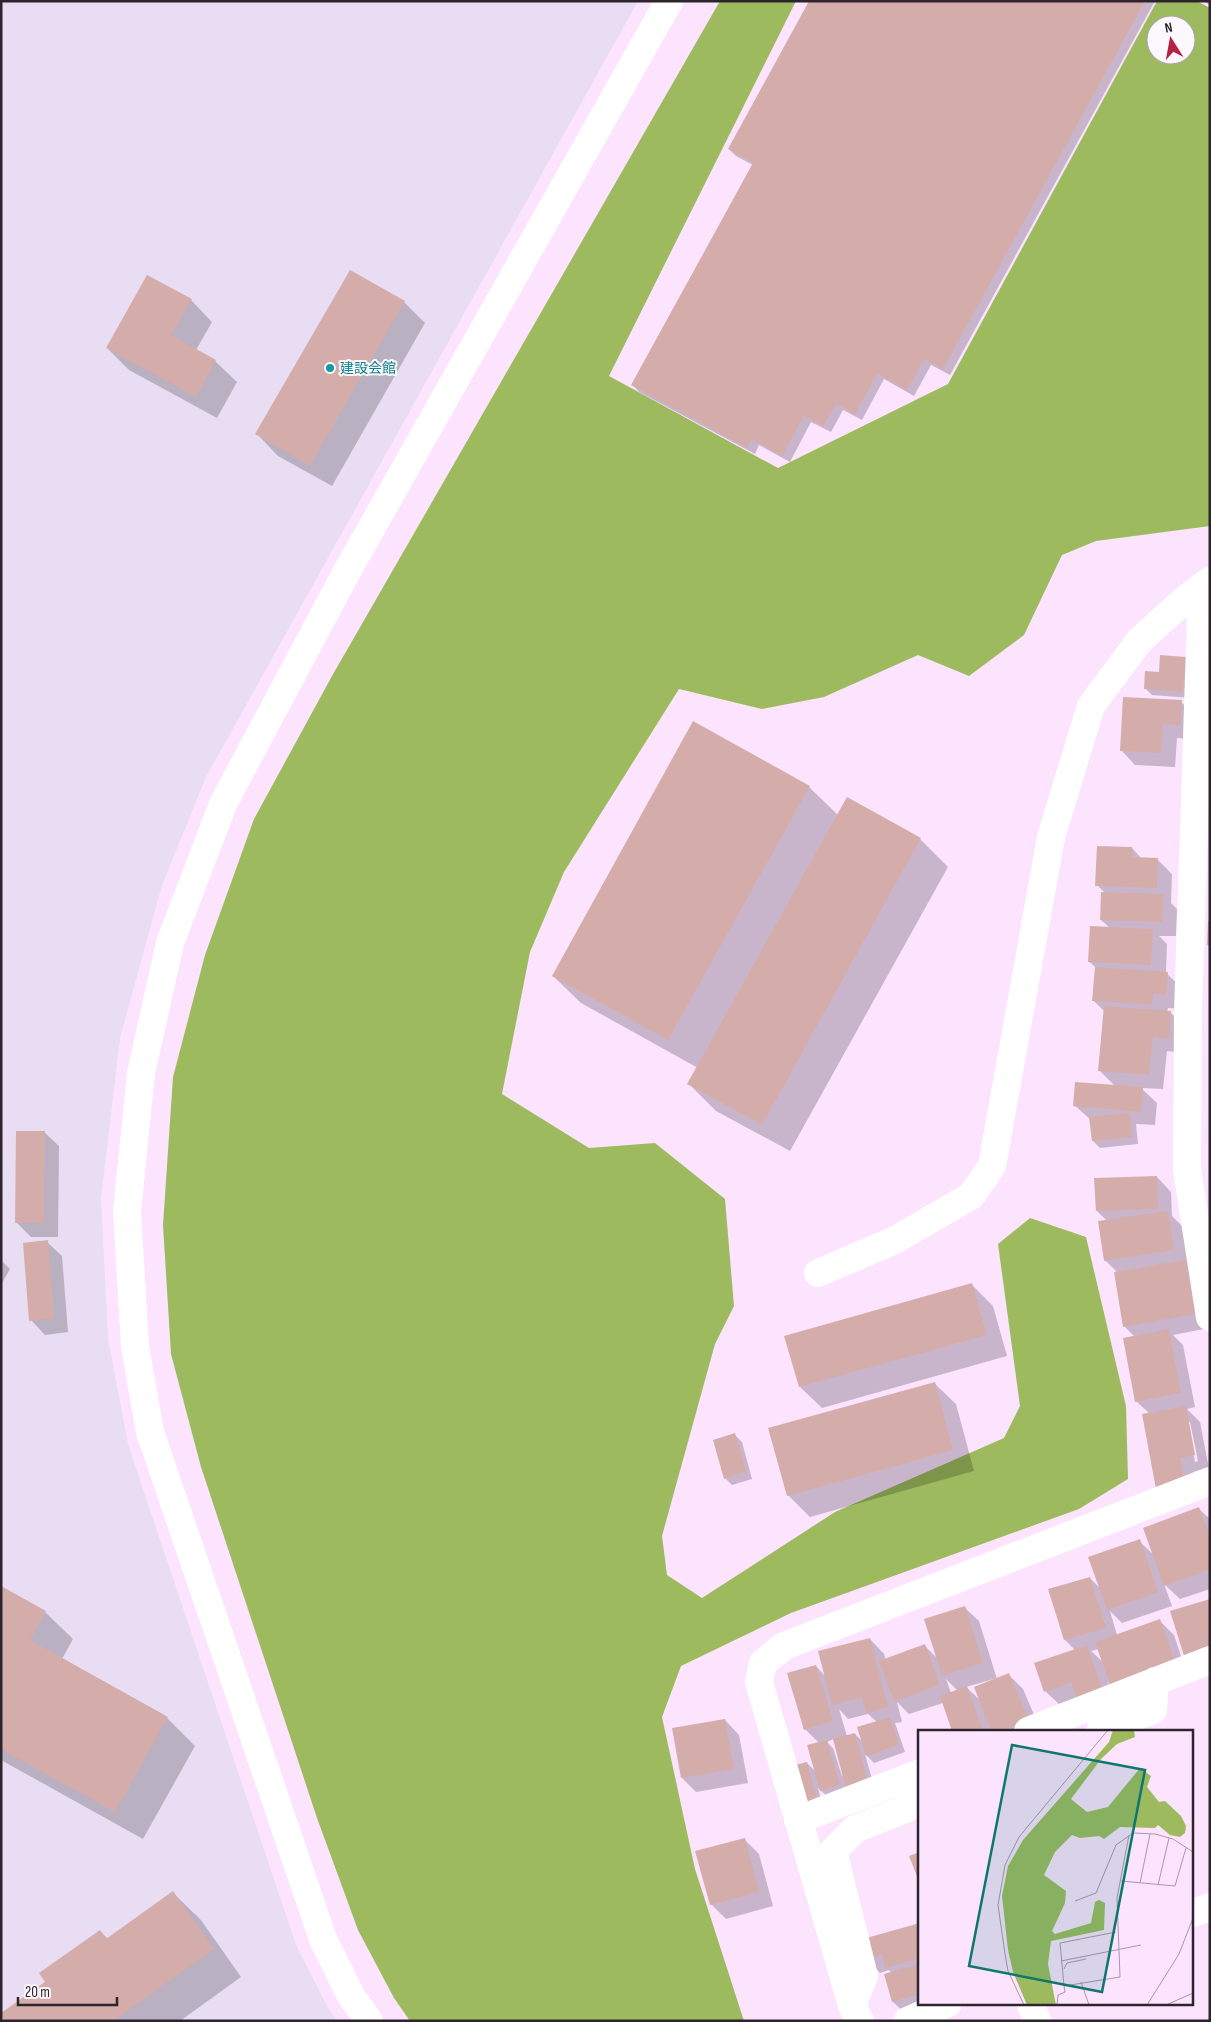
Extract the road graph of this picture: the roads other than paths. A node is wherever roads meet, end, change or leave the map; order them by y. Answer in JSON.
{"nodes":[{"id":1,"x":669,"y":1,"type":"edge"},
{"id":2,"x":1199,"y":588,"type":"edge"},
{"id":3,"x":1199,"y":1011,"type":"edge"},
{"id":4,"x":818,"y":1273,"type":"dead end"},
{"id":5,"x":1210,"y":1318,"type":"edge"},
{"id":6,"x":1210,"y":1481,"type":"edge"},
{"id":7,"x":1210,"y":1660,"type":"edge"},
{"id":8,"x":1155,"y":1681,"type":"junction"},
{"id":9,"x":1031,"y":1730,"type":"edge"},
{"id":10,"x":1102,"y":1730,"type":"edge"},
{"id":11,"x":918,"y":1774,"type":"edge"},
{"id":12,"x":918,"y":1804,"type":"edge"},
{"id":13,"x":798,"y":1820,"type":"junction"},
{"id":14,"x":1210,"y":1907,"type":"edge"},
{"id":15,"x":1194,"y":1912,"type":"edge"},
{"id":16,"x":946,"y":2004,"type":"edge"},
{"id":17,"x":1030,"y":2004,"type":"edge"},
{"id":18,"x":856,"y":2014,"type":"edge"},
{"id":19,"x":368,"y":2021,"type":"edge"},
{"id":20,"x":907,"y":2021,"type":"edge"},
{"id":21,"x":1037,"y":2021,"type":"edge"}],
"edges":[{"from":1,"to":19,"type":"street"},
{"from":2,"to":3,"type":"street"},
{"from":2,"to":4,"type":"street"},
{"from":3,"to":5,"type":"street"},
{"from":6,"to":13,"type":"street"},
{"from":7,"to":8,"type":"street"},
{"from":8,"to":9,"type":"street"},
{"from":8,"to":10,"type":"street"},
{"from":11,"to":13,"type":"street"},
{"from":12,"to":18,"type":"street"},
{"from":13,"to":18,"type":"street"},
{"from":14,"to":15,"type":"street"},
{"from":16,"to":20,"type":"street"},
{"from":17,"to":21,"type":"street"}]}
